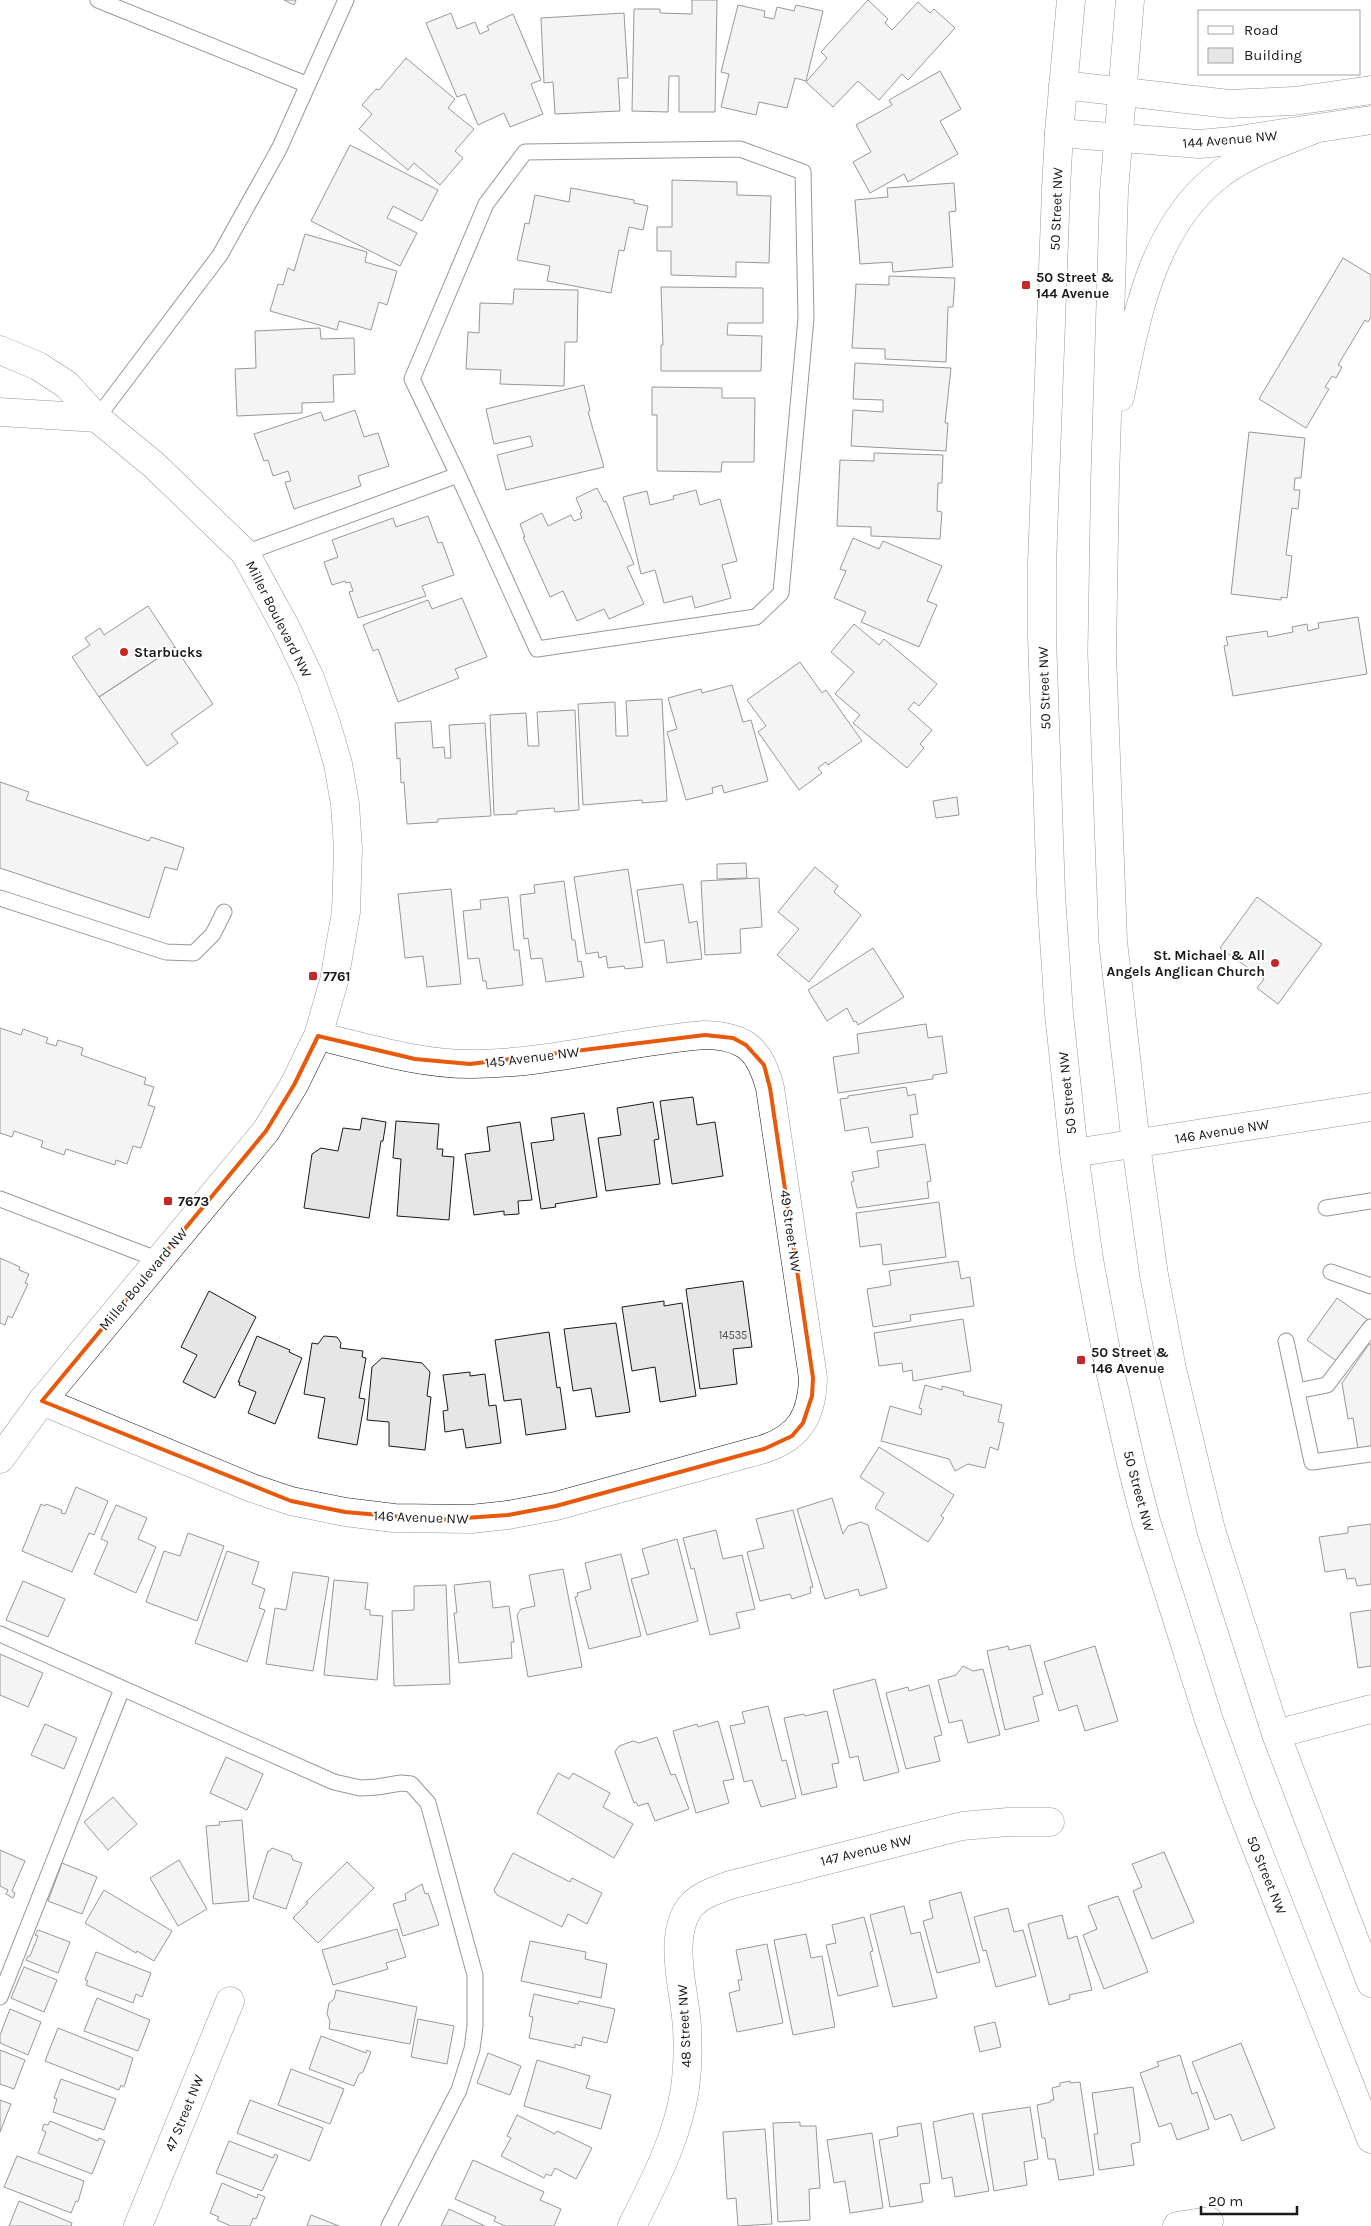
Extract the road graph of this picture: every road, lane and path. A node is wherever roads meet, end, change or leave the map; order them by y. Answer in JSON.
{"nodes":[{"id":1,"x":98,"y":0,"type":"edge"},
{"id":2,"x":346,"y":0,"type":"edge"},
{"id":3,"x":1071,"y":0,"type":"edge"},
{"id":4,"x":1130,"y":0,"type":"edge"},
{"id":5,"x":308,"y":85,"type":"junction"},
{"id":6,"x":1063,"y":86,"type":"junction"},
{"id":7,"x":1371,"y":90,"type":"edge"},
{"id":8,"x":1121,"y":92,"type":"junction"},
{"id":9,"x":1371,"y":120,"type":"edge"},
{"id":10,"x":1315,"y":129,"type":"junction"},
{"id":11,"x":1059,"y":133,"type":"junction"},
{"id":12,"x":1118,"y":139,"type":"junction"},
{"id":13,"x":0,"y":350,"type":"edge"},
{"id":14,"x":0,"y":412,"type":"edge"},
{"id":15,"x":97,"y":418,"type":"junction"},
{"id":16,"x":458,"y":475,"type":"junction"},
{"id":17,"x":1104,"y":480,"type":"junction"},
{"id":18,"x":245,"y":553,"type":"junction"},
{"id":19,"x":0,"y":898,"type":"edge"},
{"id":20,"x":224,"y":912,"type":"dead end"},
{"id":21,"x":318,"y":1036,"type":"junction"},
{"id":22,"x":746,"y":1046,"type":"joint"},
{"id":23,"x":1371,"y":1107,"type":"edge"},
{"id":24,"x":1136,"y":1145,"type":"junction"},
{"id":25,"x":1074,"y":1153,"type":"junction"},
{"id":26,"x":0,"y":1199,"type":"edge"},
{"id":27,"x":1371,"y":1201,"type":"edge"},
{"id":28,"x":1326,"y":1208,"type":"dead end"},
{"id":29,"x":159,"y":1260,"type":"junction"},
{"id":30,"x":1331,"y":1272,"type":"dead end"},
{"id":31,"x":1371,"y":1286,"type":"edge"},
{"id":32,"x":1371,"y":1327,"type":"edge"},
{"id":33,"x":1286,"y":1341,"type":"dead end"},
{"id":34,"x":1297,"y":1391,"type":"junction"},
{"id":35,"x":42,"y":1402,"type":"junction"},
{"id":36,"x":803,"y":1423,"type":"joint"},
{"id":37,"x":3,"y":1449,"type":"edge"},
{"id":38,"x":1371,"y":1454,"type":"edge"},
{"id":39,"x":0,"y":1634,"type":"edge"},
{"id":40,"x":122,"y":1689,"type":"junction"},
{"id":41,"x":1371,"y":1709,"type":"edge"},
{"id":42,"x":1276,"y":1734,"type":"junction"},
{"id":43,"x":1050,"y":1822,"type":"dead end"},
{"id":44,"x":690,"y":1907,"type":"joint"},
{"id":45,"x":1371,"y":1983,"type":"edge"},
{"id":46,"x":0,"y":1996,"type":"edge"},
{"id":47,"x":230,"y":2000,"type":"dead end"},
{"id":48,"x":1371,"y":2140,"type":"edge"},
{"id":49,"x":1209,"y":2221,"type":"dead end"},
{"id":50,"x":138,"y":2226,"type":"edge"},
{"id":51,"x":390,"y":2226,"type":"edge"},
{"id":52,"x":632,"y":2226,"type":"edge"},
{"id":53,"x":1177,"y":2226,"type":"edge"}],
"edges":[{"from":1,"to":5,"type":"lane"},
{"from":2,"to":5,"type":"lane"},
{"from":3,"to":6,"type":"street","name":"50 Street NW"},
{"from":4,"to":8,"type":"street"},
{"from":5,"to":15,"type":"lane"},
{"from":6,"to":8,"type":"street"},
{"from":6,"to":11,"type":"street","name":"50 Street NW"},
{"from":7,"to":8,"type":"street"},
{"from":8,"to":12,"type":"street"},
{"from":9,"to":10,"type":"street","name":"144 Avenue NW"},
{"from":10,"to":12,"type":"street","name":"144 Avenue NW"},
{"from":10,"to":17,"type":"street"},
{"from":11,"to":12,"type":"street","name":"144 Avenue NW"},
{"from":11,"to":25,"type":"street","name":"50 Street NW"},
{"from":12,"to":17,"type":"street"},
{"from":13,"to":15,"type":"street","name":"Miller Boulevard NW"},
{"from":14,"to":15,"type":"street"},
{"from":15,"to":18,"type":"street","name":"Miller Boulevard NW"},
{"from":16,"to":16,"type":"lane"},
{"from":16,"to":18,"type":"lane"},
{"from":17,"to":24,"type":"street"},
{"from":18,"to":21,"type":"street","name":"Miller Boulevard NW"},
{"from":19,"to":20,"type":"lane"},
{"from":21,"to":22,"type":"street","name":"145 Avenue NW"},
{"from":21,"to":29,"type":"street","name":"Miller Boulevard NW"},
{"from":22,"to":36,"type":"street","name":"49 Street NW"},
{"from":23,"to":24,"type":"street","name":"146 Avenue NW"},
{"from":24,"to":25,"type":"street","name":"146 Avenue NW"},
{"from":24,"to":42,"type":"street"},
{"from":25,"to":48,"type":"street","name":"50 Street NW"},
{"from":26,"to":29,"type":"lane"},
{"from":27,"to":28,"type":"lane"},
{"from":29,"to":35,"type":"street","name":"Miller Boulevard NW"},
{"from":30,"to":31,"type":"lane"},
{"from":32,"to":34,"type":"lane"},
{"from":33,"to":34,"type":"lane"},
{"from":34,"to":38,"type":"lane"},
{"from":35,"to":36,"type":"street","name":"146 Avenue NW"},
{"from":35,"to":37,"type":"street","name":"Miller Boulevard NW"},
{"from":39,"to":40,"type":"lane"},
{"from":40,"to":46,"type":"lane"},
{"from":40,"to":51,"type":"lane"},
{"from":41,"to":42,"type":"street"},
{"from":42,"to":45,"type":"street"},
{"from":43,"to":44,"type":"street","name":"147 Avenue NW"},
{"from":44,"to":52,"type":"street","name":"48 Street NW"},
{"from":47,"to":50,"type":"street","name":"47 Street NW"},
{"from":49,"to":53,"type":"street"}]}
